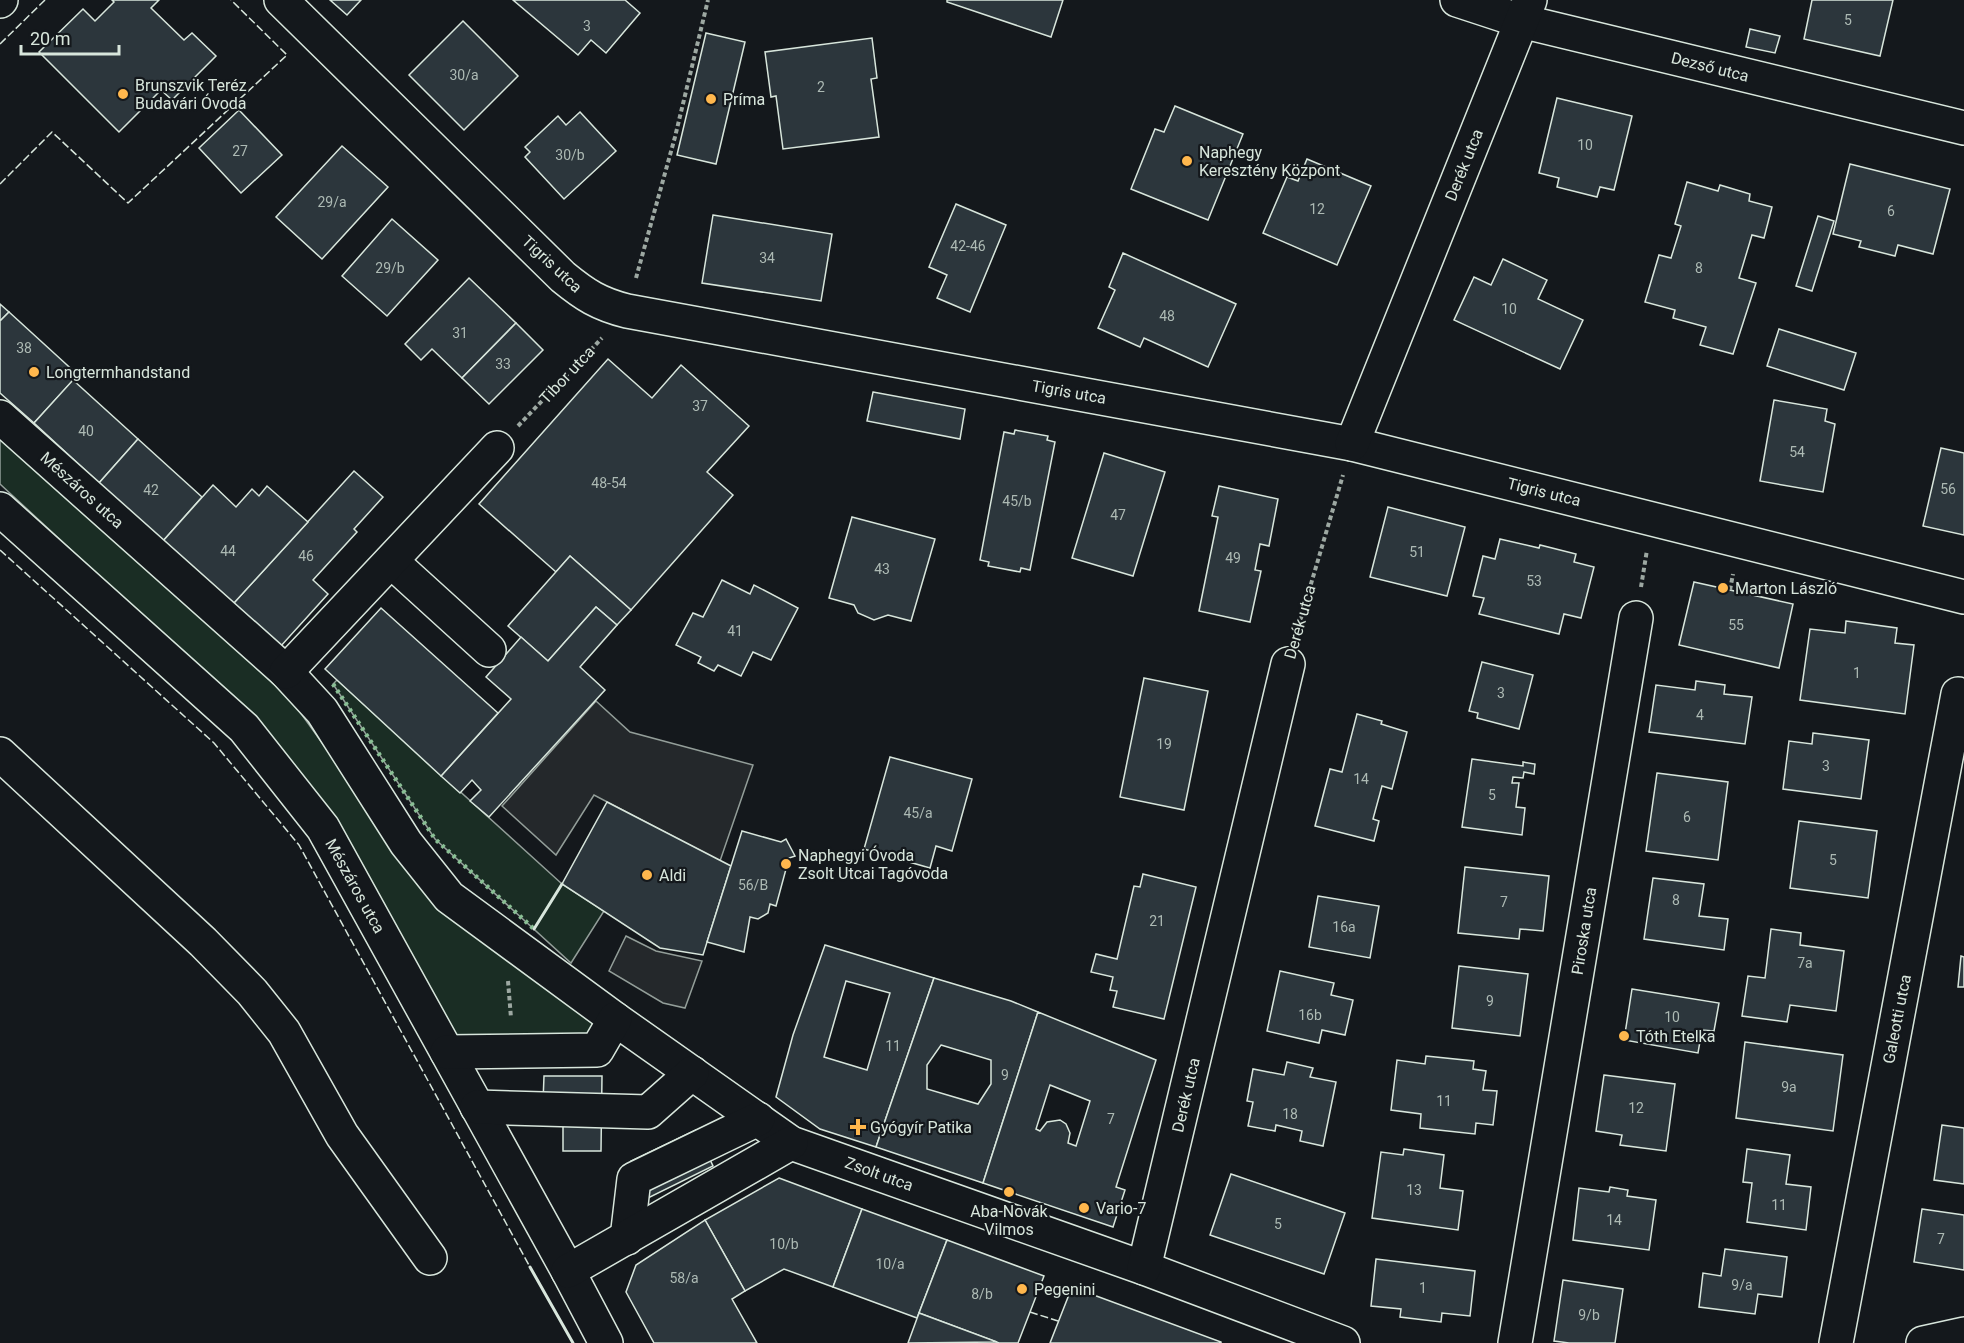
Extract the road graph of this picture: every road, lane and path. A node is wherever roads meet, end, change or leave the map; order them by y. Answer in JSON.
{"nodes":[{"id":1,"x":281,"y":0,"type":"edge"},
{"id":2,"x":708,"y":0,"type":"edge"},
{"id":3,"x":1457,"y":0,"type":"edge"},
{"id":4,"x":1526,"y":11,"type":"edge"},
{"id":5,"x":1964,"y":128,"type":"edge"},
{"id":6,"x":627,"y":311,"type":"junction"},
{"id":7,"x":0,"y":417,"type":"edge"},
{"id":8,"x":1352,"y":444,"type":"junction"},
{"id":9,"x":497,"y":448,"type":"joint"},
{"id":10,"x":0,"y":509,"type":"edge"},
{"id":11,"x":1652,"y":518,"type":"junction"},
{"id":12,"x":391,"y":561,"type":"junction"},
{"id":13,"x":1964,"y":597,"type":"edge"},
{"id":14,"x":1636,"y":618,"type":"joint"},
{"id":15,"x":489,"y":650,"type":"dead end"},
{"id":16,"x":1288,"y":664,"type":"joint"},
{"id":17,"x":286,"y":672,"type":"junction"},
{"id":18,"x":1958,"y":694,"type":"dead end"},
{"id":19,"x":0,"y":754,"type":"edge"},
{"id":20,"x":508,"y":988,"type":"dead end"},
{"id":21,"x":615,"y":1019,"type":"junction"},
{"id":22,"x":512,"y":1023,"type":"dead end"},
{"id":23,"x":447,"y":1052,"type":"junction"},
{"id":24,"x":692,"y":1073,"type":"junction"},
{"id":25,"x":477,"y":1107,"type":"junction"},
{"id":26,"x":758,"y":1119,"type":"junction"},
{"id":27,"x":791,"y":1143,"type":"junction"},
{"id":28,"x":627,"y":1238,"type":"junction"},
{"id":29,"x":430,"y":1258,"type":"dead end"},
{"id":30,"x":1144,"y":1268,"type":"junction"},
{"id":31,"x":568,"y":1271,"type":"junction"},
{"id":32,"x":1964,"y":1334,"type":"edge"},
{"id":33,"x":606,"y":1343,"type":"edge"},
{"id":34,"x":1343,"y":1343,"type":"edge"},
{"id":35,"x":1515,"y":1343,"type":"edge"},
{"id":36,"x":1836,"y":1343,"type":"edge"},
{"id":37,"x":1923,"y":1343,"type":"edge"}],
"edges":[{"from":1,"to":6,"type":"street","name":"Tigris utca"},
{"from":2,"to":6,"type":"path","name":"Tibor utca"},
{"from":3,"to":4,"type":"street","name":"Dezső utca"},
{"from":4,"to":5,"type":"street","name":"Dezső utca"},
{"from":4,"to":8,"type":"street","name":"Derék utca"},
{"from":6,"to":8,"type":"street","name":"Tigris utca"},
{"from":6,"to":9,"type":"path","name":"Tibor utca"},
{"from":7,"to":17,"type":"street","name":"Mészáros utca"},
{"from":8,"to":11,"type":"street","name":"Tigris utca"},
{"from":8,"to":16,"type":"path","name":"Derék utca"},
{"from":9,"to":12,"type":"street"},
{"from":10,"to":23,"type":"street","name":"Mészáros utca"},
{"from":11,"to":13,"type":"street","name":"Tigris utca"},
{"from":11,"to":14,"type":"path"},
{"from":12,"to":15,"type":"street"},
{"from":12,"to":17,"type":"street"},
{"from":14,"to":35,"type":"street","name":"Piroska utca"},
{"from":16,"to":30,"type":"street","name":"Derék utca"},
{"from":17,"to":21,"type":"street","name":"Mészáros utca"},
{"from":18,"to":36,"type":"street","name":"Galeotti utca"},
{"from":19,"to":29,"type":"street"},
{"from":20,"to":22,"type":"path"},
{"from":21,"to":23,"type":"street"},
{"from":21,"to":24,"type":"street","name":"Zsolt utca"},
{"from":23,"to":25,"type":"street","name":"Mészáros utca"},
{"from":24,"to":25,"type":"street"},
{"from":24,"to":26,"type":"street","name":"Zsolt utca"},
{"from":25,"to":31,"type":"street","name":"Mészáros utca"},
{"from":26,"to":27,"type":"street","name":"Zsolt utca"},
{"from":26,"to":28,"type":"street"},
{"from":27,"to":28,"type":"street"},
{"from":27,"to":30,"type":"street","name":"Zsolt utca"},
{"from":28,"to":31,"type":"street"},
{"from":30,"to":34,"type":"street","name":"Zsolt utca"},
{"from":31,"to":33,"type":"street","name":"Mészáros utca"},
{"from":32,"to":37,"type":"street"}]}
